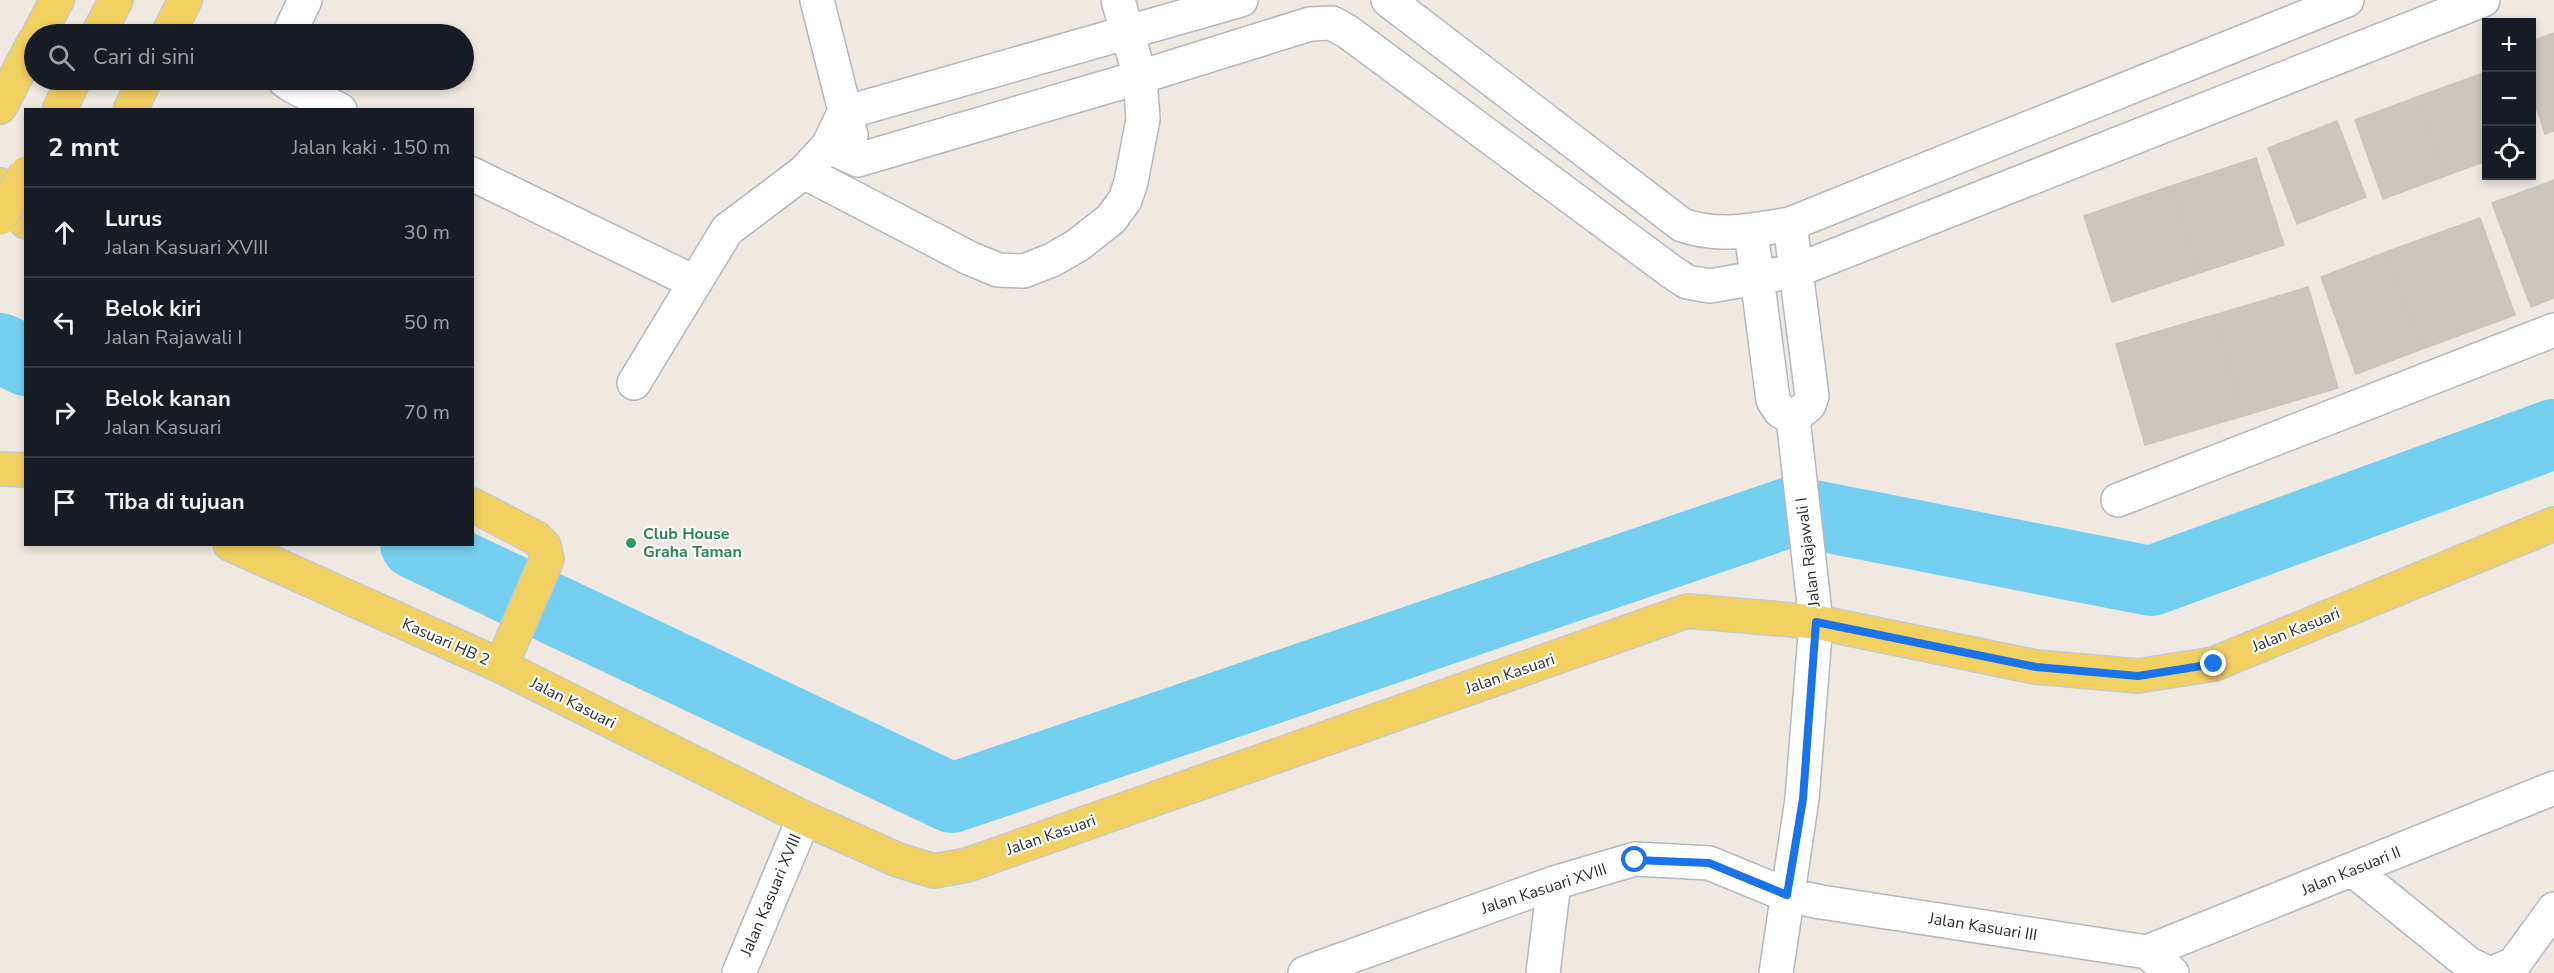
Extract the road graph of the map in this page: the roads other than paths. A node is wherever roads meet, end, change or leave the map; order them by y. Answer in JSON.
{"nodes":[{"id":1,"x":57,"y":0,"type":"edge"},
{"id":2,"x":116,"y":0,"type":"edge"},
{"id":3,"x":185,"y":0,"type":"edge"},
{"id":4,"x":306,"y":0,"type":"edge"},
{"id":5,"x":817,"y":0,"type":"edge"},
{"id":6,"x":1118,"y":0,"type":"edge"},
{"id":7,"x":1241,"y":0,"type":"edge"},
{"id":8,"x":1388,"y":0,"type":"edge"},
{"id":9,"x":2347,"y":0,"type":"edge"},
{"id":10,"x":2483,"y":0,"type":"edge"},
{"id":11,"x":44,"y":24,"type":"edge"},
{"id":12,"x":103,"y":24,"type":"edge"},
{"id":13,"x":173,"y":24,"type":"edge"},
{"id":14,"x":294,"y":24,"type":"edge"},
{"id":15,"x":1126,"y":33,"type":"junction"},
{"id":16,"x":24,"y":61,"type":"edge"},
{"id":17,"x":1140,"y":77,"type":"junction"},
{"id":18,"x":69,"y":90,"type":"edge"},
{"id":19,"x":140,"y":90,"type":"edge"},
{"id":20,"x":300,"y":90,"type":"edge"},
{"id":21,"x":0,"y":107,"type":"edge"},
{"id":22,"x":59,"y":108,"type":"edge"},
{"id":23,"x":131,"y":108,"type":"edge"},
{"id":24,"x":336,"y":108,"type":"edge"},
{"id":25,"x":844,"y":113,"type":"junction"},
{"id":26,"x":828,"y":146,"type":"junction"},
{"id":27,"x":858,"y":160,"type":"junction"},
{"id":28,"x":804,"y":172,"type":"junction"},
{"id":29,"x":474,"y":175,"type":"edge"},
{"id":30,"x":24,"y":176,"type":"edge"},
{"id":31,"x":0,"y":185,"type":"edge"},
{"id":32,"x":0,"y":218,"type":"edge"},
{"id":33,"x":24,"y":219,"type":"edge"},
{"id":34,"x":1790,"y":224,"type":"junction"},
{"id":35,"x":1751,"y":231,"type":"junction"},
{"id":36,"x":1795,"y":271,"type":"junction"},
{"id":37,"x":1758,"y":278,"type":"junction"},
{"id":38,"x":694,"y":282,"type":"junction"},
{"id":39,"x":2554,"y":330,"type":"edge"},
{"id":40,"x":634,"y":383,"type":"dead end"},
{"id":41,"x":1793,"y":422,"type":"junction"},
{"id":42,"x":0,"y":469,"type":"edge"},
{"id":43,"x":24,"y":470,"type":"edge"},
{"id":44,"x":2118,"y":500,"type":"dead end"},
{"id":45,"x":474,"y":506,"type":"edge"},
{"id":46,"x":2554,"y":524,"type":"edge"},
{"id":47,"x":235,"y":546,"type":"edge"},
{"id":48,"x":1816,"y":622,"type":"junction"},
{"id":49,"x":506,"y":655,"type":"junction"},
{"id":50,"x":2554,"y":789,"type":"edge"},
{"id":51,"x":804,"y":818,"type":"junction"},
{"id":52,"x":2353,"y":870,"type":"junction"},
{"id":53,"x":1554,"y":883,"type":"junction"},
{"id":54,"x":1787,"y":895,"type":"junction"},
{"id":55,"x":2554,"y":909,"type":"edge"},
{"id":56,"x":2147,"y":952,"type":"junction"},
{"id":57,"x":739,"y":973,"type":"edge"},
{"id":58,"x":1305,"y":973,"type":"edge"},
{"id":59,"x":1543,"y":973,"type":"edge"},
{"id":60,"x":1776,"y":973,"type":"edge"},
{"id":61,"x":2172,"y":973,"type":"edge"},
{"id":62,"x":2488,"y":973,"type":"edge"},
{"id":63,"x":2493,"y":973,"type":"edge"}],
"edges":[{"from":1,"to":11,"type":"main road"},
{"from":2,"to":12,"type":"main road"},
{"from":3,"to":13,"type":"main road"},
{"from":4,"to":14,"type":"street"},
{"from":5,"to":25,"type":"street"},
{"from":6,"to":15,"type":"street"},
{"from":7,"to":15,"type":"street"},
{"from":8,"to":35,"type":"street"},
{"from":9,"to":34,"type":"street"},
{"from":10,"to":36,"type":"street"},
{"from":15,"to":17,"type":"street"},
{"from":15,"to":25,"type":"street"},
{"from":16,"to":21,"type":"main road"},
{"from":17,"to":27,"type":"street"},
{"from":17,"to":28,"type":"street"},
{"from":17,"to":37,"type":"street"},
{"from":18,"to":22,"type":"main road"},
{"from":19,"to":23,"type":"main road"},
{"from":20,"to":24,"type":"street"},
{"from":25,"to":26,"type":"street"},
{"from":25,"to":27,"type":"street"},
{"from":26,"to":27,"type":"street"},
{"from":26,"to":28,"type":"street"},
{"from":28,"to":38,"type":"street"},
{"from":29,"to":38,"type":"street"},
{"from":30,"to":32,"type":"main road","bridge":true},
{"from":31,"to":33,"type":"main road"},
{"from":34,"to":35,"type":"street"},
{"from":34,"to":36,"type":"street"},
{"from":35,"to":37,"type":"street"},
{"from":36,"to":37,"type":"street"},
{"from":36,"to":41,"type":"street"},
{"from":37,"to":41,"type":"street"},
{"from":38,"to":40,"type":"street"},
{"from":39,"to":44,"type":"street"},
{"from":41,"to":48,"type":"street","name":"Jalan Rajawali I"},
{"from":42,"to":43,"type":"main road"},
{"from":45,"to":49,"type":"main road","name":"Kasuari HB 2"},
{"from":46,"to":48,"type":"main road","name":"Jalan Kasuari"},
{"from":47,"to":49,"type":"main road","name":"Kasuari HB 2"},
{"from":48,"to":51,"type":"main road","name":"Jalan Kasuari"},
{"from":48,"to":54,"type":"street","name":"Jalan Rajawali I"},
{"from":49,"to":51,"type":"main road","name":"Jalan Kasuari"},
{"from":50,"to":52,"type":"street","name":"Jalan Kasuari II"},
{"from":51,"to":57,"type":"street","name":"Jalan Kasuari XVIII"},
{"from":52,"to":56,"type":"street","name":"Jalan Kasuari II"},
{"from":52,"to":62,"type":"street"},
{"from":53,"to":54,"type":"street","name":"Jalan Kasuari XVIII"},
{"from":53,"to":58,"type":"street","name":"Jalan Kasuari XVIII"},
{"from":53,"to":59,"type":"street"},
{"from":54,"to":56,"type":"street","name":"Jalan Kasuari III"},
{"from":54,"to":60,"type":"street","name":"Jalan Rajawali I"},
{"from":55,"to":63,"type":"street"},
{"from":56,"to":61,"type":"street"}]}
